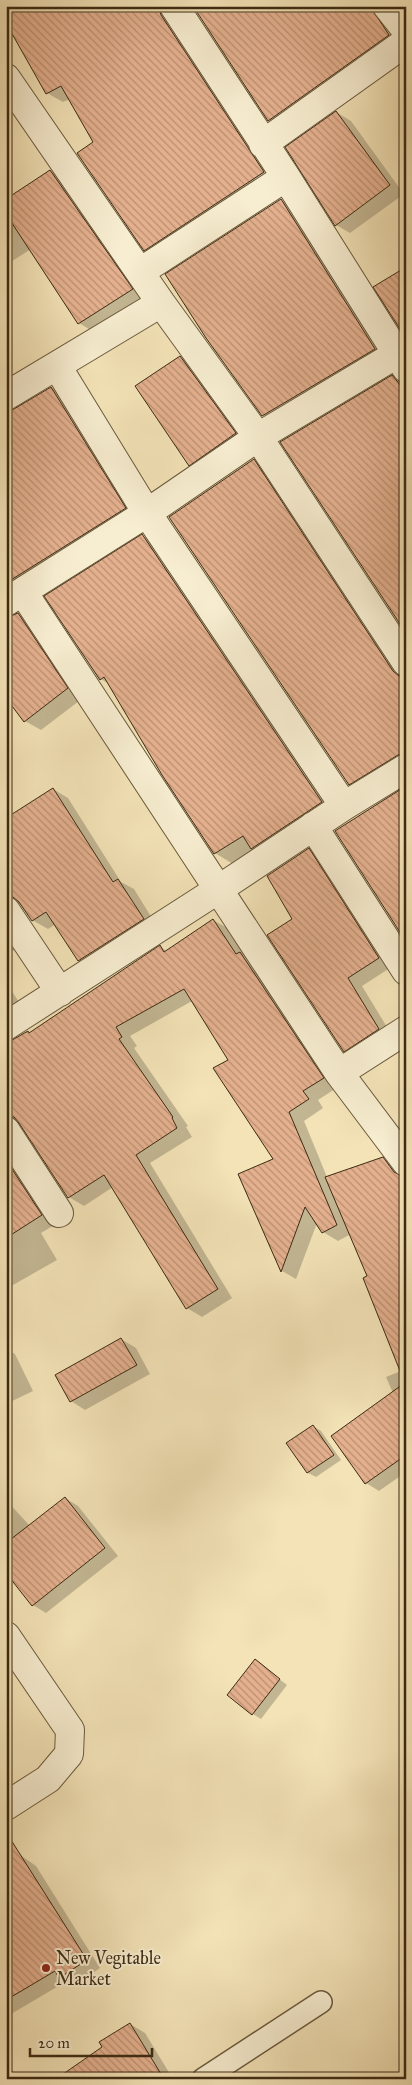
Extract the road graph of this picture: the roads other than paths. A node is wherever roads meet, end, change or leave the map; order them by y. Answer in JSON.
{"nodes":[{"id":1,"x":174,"y":6,"type":"edge"},
{"id":2,"x":387,"y":6,"type":"edge"},
{"id":3,"x":406,"y":30,"type":"edge"},
{"id":4,"x":406,"y":42,"type":"edge"},
{"id":5,"x":6,"y":78,"type":"edge"},
{"id":6,"x":263,"y":144,"type":"junction"},
{"id":7,"x":286,"y":177,"type":"junction"},
{"id":8,"x":140,"y":272,"type":"junction"},
{"id":9,"x":161,"y":303,"type":"junction"},
{"id":10,"x":401,"y":361,"type":"edge"},
{"id":11,"x":57,"y":366,"type":"junction"},
{"id":12,"x":6,"y":396,"type":"edge"},
{"id":13,"x":258,"y":437,"type":"junction"},
{"id":14,"x":147,"y":513,"type":"junction"},
{"id":15,"x":14,"y":597,"type":"edge"},
{"id":16,"x":406,"y":662,"type":"edge"},
{"id":17,"x":406,"y":768,"type":"edge"},
{"id":18,"x":344,"y":806,"type":"junction"},
{"id":19,"x":313,"y":826,"type":"junction"},
{"id":20,"x":219,"y":889,"type":"junction"},
{"id":21,"x":6,"y":911,"type":"edge"},
{"id":22,"x":406,"y":971,"type":"edge"},
{"id":23,"x":60,"y":992,"type":"junction"},
{"id":24,"x":6,"y":1026,"type":"edge"},
{"id":25,"x":406,"y":1030,"type":"edge"},
{"id":26,"x":339,"y":1073,"type":"junction"},
{"id":27,"x":6,"y":1131,"type":"edge"},
{"id":28,"x":406,"y":1162,"type":"edge"},
{"id":29,"x":59,"y":1213,"type":"dead end"},
{"id":30,"x":6,"y":1636,"type":"edge"},
{"id":31,"x":6,"y":1806,"type":"edge"},
{"id":32,"x":320,"y":2002,"type":"dead end"},
{"id":33,"x":203,"y":2079,"type":"edge"}],
"edges":[{"from":1,"to":6,"type":"street"},
{"from":2,"to":3,"type":"street"},
{"from":4,"to":6,"type":"street"},
{"from":5,"to":8,"type":"street"},
{"from":6,"to":7,"type":"street"},
{"from":7,"to":8,"type":"street"},
{"from":7,"to":10,"type":"street"},
{"from":8,"to":9,"type":"street"},
{"from":9,"to":11,"type":"street"},
{"from":9,"to":13,"type":"street"},
{"from":10,"to":13,"type":"street"},
{"from":11,"to":12,"type":"street"},
{"from":11,"to":14,"type":"street"},
{"from":13,"to":14,"type":"street"},
{"from":13,"to":16,"type":"street"},
{"from":14,"to":15,"type":"street"},
{"from":14,"to":18,"type":"street"},
{"from":15,"to":20,"type":"street"},
{"from":17,"to":18,"type":"street"},
{"from":18,"to":19,"type":"street"},
{"from":19,"to":20,"type":"street"},
{"from":19,"to":22,"type":"street"},
{"from":20,"to":23,"type":"street"},
{"from":20,"to":26,"type":"street"},
{"from":21,"to":23,"type":"street"},
{"from":23,"to":24,"type":"street"},
{"from":25,"to":26,"type":"street"},
{"from":26,"to":28,"type":"street"},
{"from":27,"to":29,"type":"street"},
{"from":30,"to":31,"type":"street"},
{"from":32,"to":33,"type":"lane"}]}
